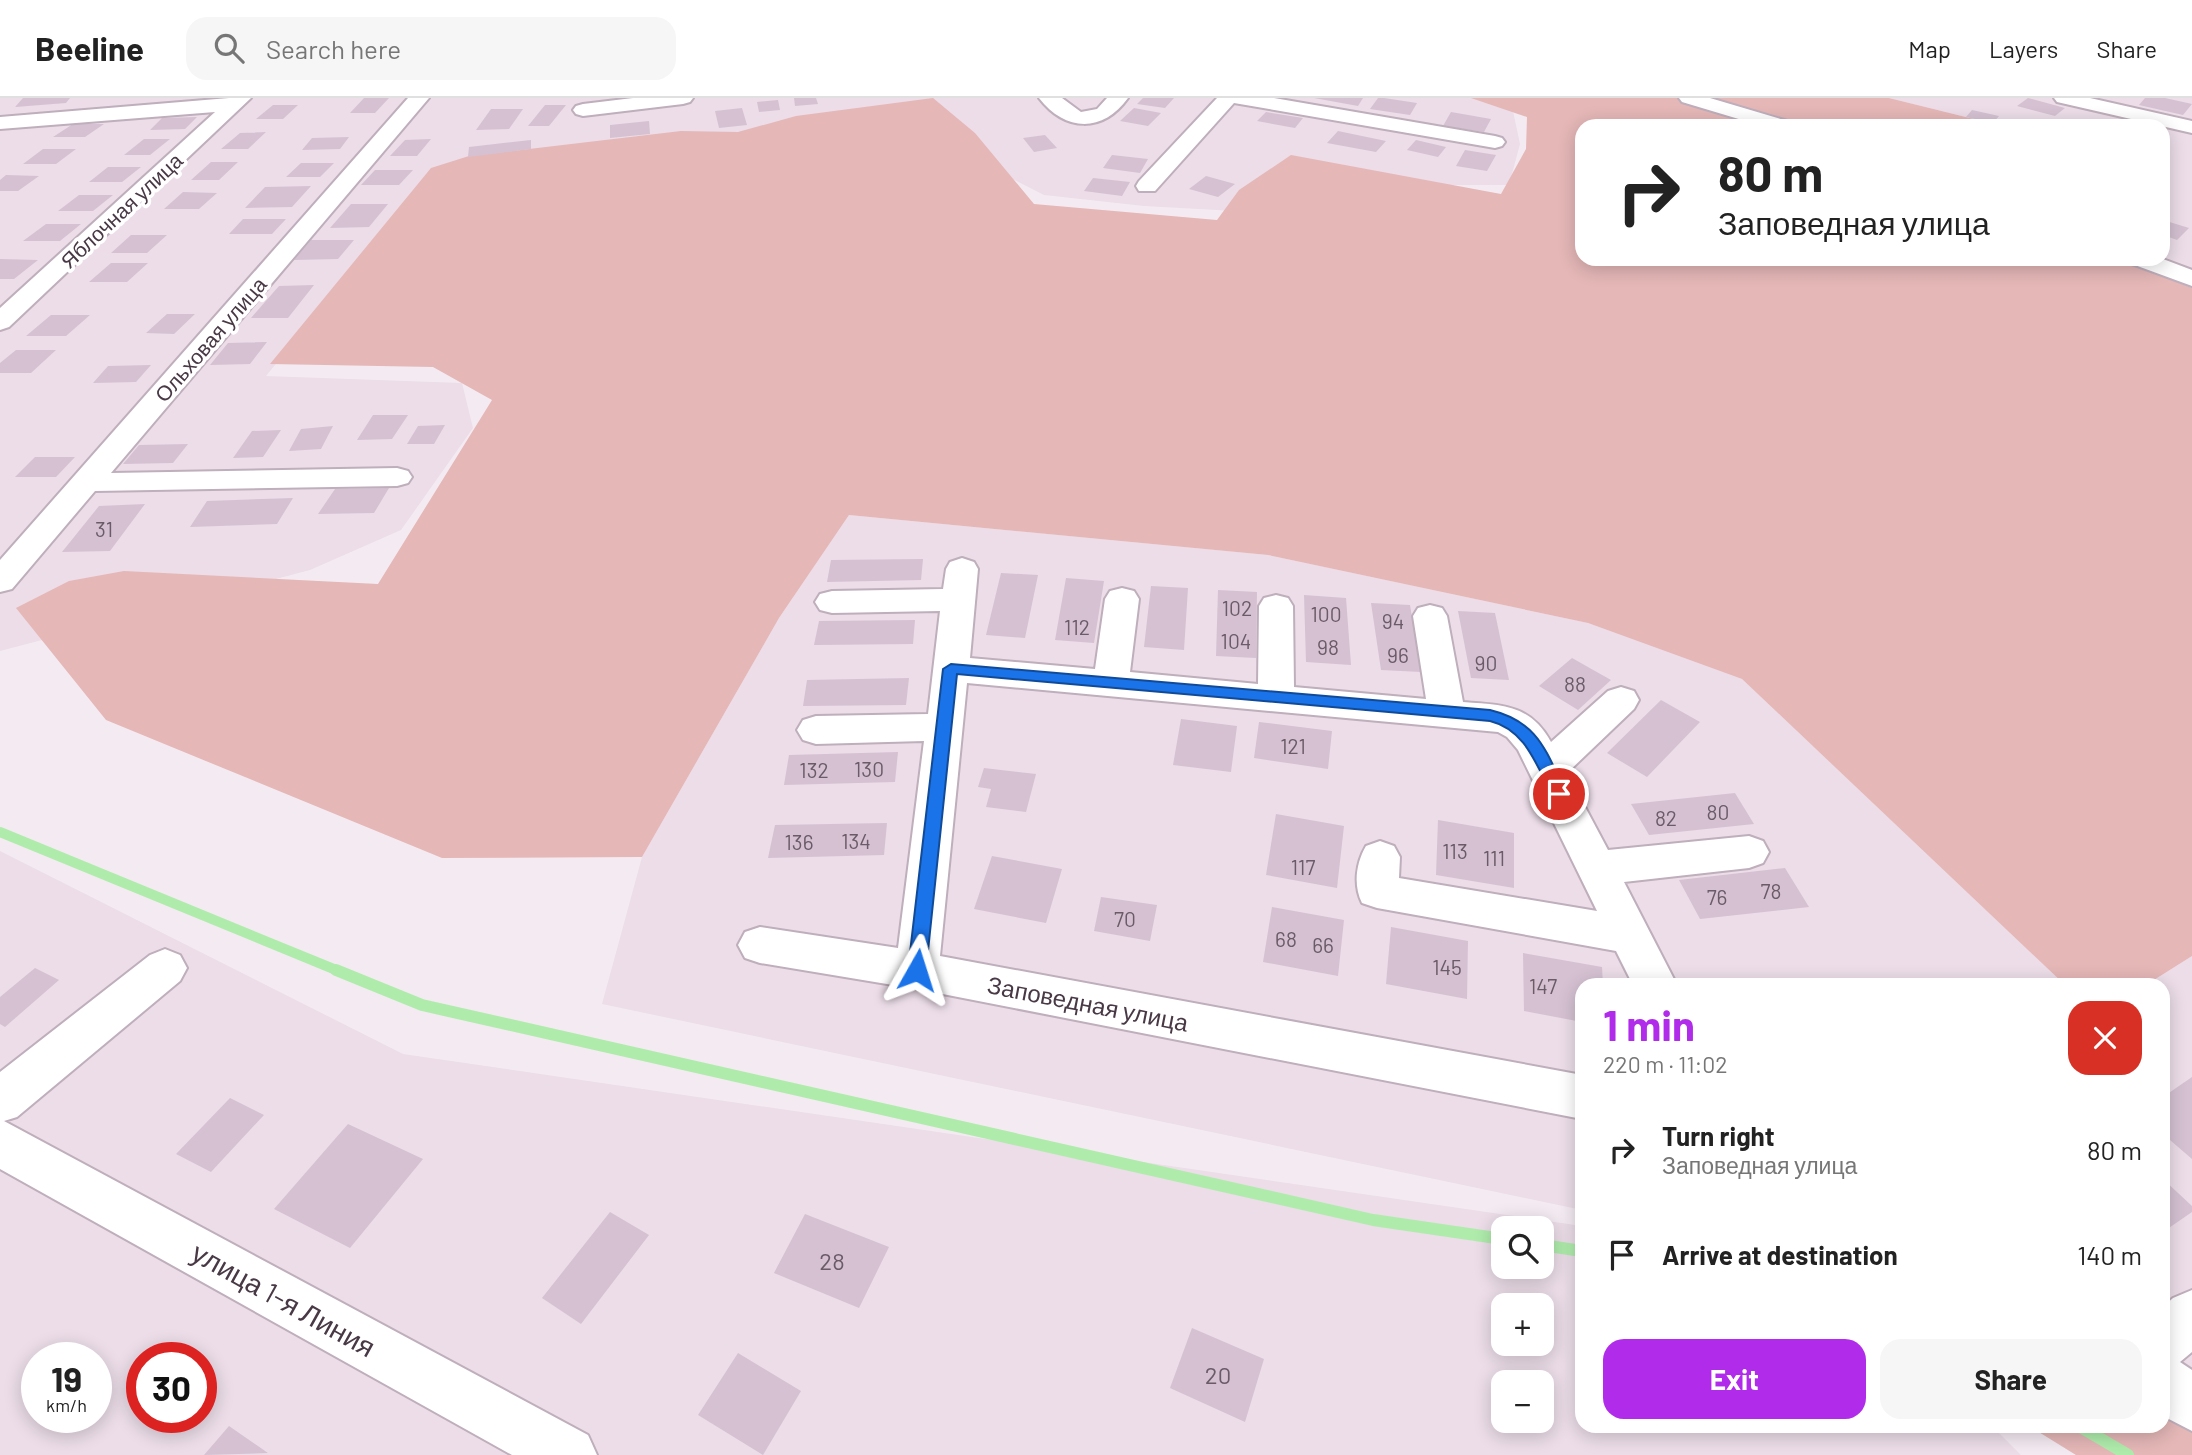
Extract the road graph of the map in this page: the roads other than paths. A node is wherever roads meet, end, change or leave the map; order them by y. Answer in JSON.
{"nodes":[{"id":1,"x":419,"y":98,"type":"edge"},
{"id":2,"x":683,"y":98,"type":"edge"},
{"id":3,"x":1049,"y":98,"type":"edge"},
{"id":4,"x":1118,"y":98,"type":"edge"},
{"id":5,"x":1228,"y":98,"type":"edge"},
{"id":6,"x":1239,"y":98,"type":"edge"},
{"id":7,"x":1689,"y":98,"type":"edge"},
{"id":8,"x":2064,"y":98,"type":"edge"},
{"id":9,"x":238,"y":101,"type":"edge"},
{"id":10,"x":2096,"y":101,"type":"edge"},
{"id":11,"x":582,"y":112,"type":"edge"},
{"id":12,"x":43,"y":119,"type":"junction"},
{"id":13,"x":1760,"y":119,"type":"edge"},
{"id":14,"x":2072,"y":119,"type":"dead end"},
{"id":15,"x":2162,"y":119,"type":"edge"},
{"id":16,"x":2170,"y":121,"type":"edge"},
{"id":17,"x":0,"y":123,"type":"edge"},
{"id":18,"x":2192,"y":127,"type":"edge"},
{"id":19,"x":1495,"y":142,"type":"dead end"},
{"id":20,"x":11,"y":144,"type":"dead end"},
{"id":21,"x":1147,"y":186,"type":"dead end"},
{"id":22,"x":2170,"y":252,"type":"edge"},
{"id":23,"x":2170,"y":261,"type":"edge"},
{"id":24,"x":2191,"y":262,"type":"edge"},
{"id":25,"x":0,"y":322,"type":"edge"},
{"id":26,"x":397,"y":477,"type":"dead end"},
{"id":27,"x":86,"y":482,"type":"junction"},
{"id":28,"x":0,"y":581,"type":"edge"},
{"id":29,"x":1122,"y":599,"type":"dead end"},
{"id":30,"x":832,"y":602,"type":"dead end"},
{"id":31,"x":1276,"y":606,"type":"dead end"},
{"id":32,"x":1430,"y":616,"type":"dead end"},
{"id":33,"x":951,"y":669,"type":"junction"},
{"id":34,"x":1111,"y":683,"type":"junction"},
{"id":35,"x":1276,"y":697,"type":"junction"},
{"id":36,"x":1621,"y":700,"type":"dead end"},
{"id":37,"x":1446,"y":712,"type":"junction"},
{"id":38,"x":944,"y":727,"type":"junction"},
{"id":39,"x":816,"y":730,"type":"dead end"},
{"id":40,"x":1547,"y":769,"type":"junction"},
{"id":41,"x":1749,"y":852,"type":"dead end"},
{"id":42,"x":1380,"y":857,"type":"dead end"},
{"id":43,"x":1597,"y":868,"type":"junction"},
{"id":44,"x":1630,"y":935,"type":"junction"},
{"id":45,"x":760,"y":945,"type":"dead end"},
{"id":46,"x":165,"y":968,"type":"dead end"},
{"id":47,"x":917,"y":970,"type":"junction"},
{"id":48,"x":1652,"y":978,"type":"edge"},
{"id":49,"x":1575,"y":1096,"type":"edge"},
{"id":50,"x":0,"y":1101,"type":"edge"},
{"id":51,"x":0,"y":1143,"type":"edge"},
{"id":52,"x":2192,"y":1317,"type":"edge"},
{"id":53,"x":2170,"y":1336,"type":"edge"},
{"id":54,"x":2170,"y":1388,"type":"edge"},
{"id":55,"x":2192,"y":1403,"type":"edge"},
{"id":56,"x":568,"y":1455,"type":"edge"}],
"edges":[{"from":1,"to":27,"type":"street","name":"Ольховая улица"},
{"from":2,"to":11,"type":"street"},
{"from":3,"to":4,"type":"street"},
{"from":5,"to":21,"type":"street"},
{"from":6,"to":19,"type":"street"},
{"from":7,"to":13,"type":"street"},
{"from":8,"to":10,"type":"street"},
{"from":9,"to":12,"type":"street"},
{"from":9,"to":25,"type":"street","name":"Яблочная улица"},
{"from":10,"to":14,"type":"street"},
{"from":10,"to":15,"type":"street"},
{"from":12,"to":17,"type":"street"},
{"from":12,"to":20,"type":"street"},
{"from":16,"to":18,"type":"street"},
{"from":22,"to":24,"type":"street"},
{"from":23,"to":24,"type":"street"},
{"from":26,"to":27,"type":"street"},
{"from":27,"to":28,"type":"street","name":"Ольховая улица"},
{"from":29,"to":34,"type":"street"},
{"from":30,"to":33,"type":"street"},
{"from":31,"to":35,"type":"street"},
{"from":32,"to":37,"type":"street"},
{"from":33,"to":34,"type":"street"},
{"from":33,"to":38,"type":"street"},
{"from":34,"to":35,"type":"street"},
{"from":35,"to":37,"type":"street"},
{"from":36,"to":40,"type":"street"},
{"from":37,"to":40,"type":"street"},
{"from":38,"to":39,"type":"street"},
{"from":38,"to":47,"type":"street"},
{"from":40,"to":43,"type":"street"},
{"from":41,"to":43,"type":"street"},
{"from":42,"to":44,"type":"street"},
{"from":43,"to":44,"type":"street"},
{"from":44,"to":48,"type":"street"},
{"from":45,"to":47,"type":"street","name":"Заповедная улица"},
{"from":46,"to":50,"type":"street"},
{"from":47,"to":49,"type":"street","name":"Заповедная улица"},
{"from":51,"to":56,"type":"street","name":"улица 1-я Линия"},
{"from":52,"to":53,"type":"street"},
{"from":54,"to":55,"type":"street"}]}
